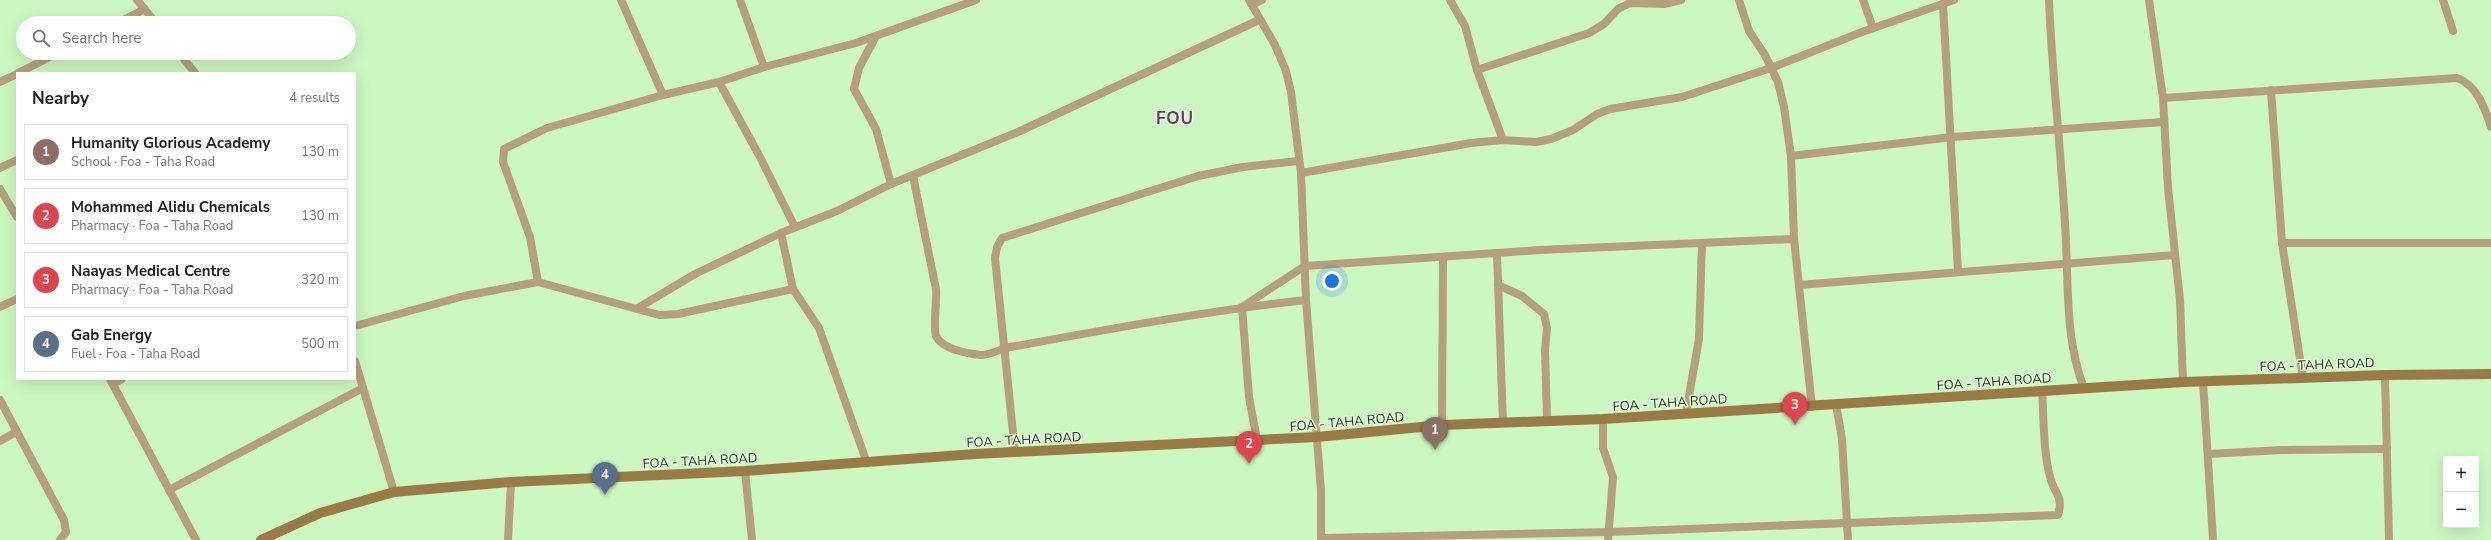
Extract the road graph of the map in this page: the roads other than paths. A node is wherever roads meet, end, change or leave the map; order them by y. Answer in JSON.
{"nodes":[{"id":1,"x":137,"y":0,"type":"edge"},
{"id":2,"x":621,"y":0,"type":"edge"},
{"id":3,"x":740,"y":0,"type":"edge"},
{"id":4,"x":976,"y":0,"type":"edge"},
{"id":5,"x":1262,"y":0,"type":"edge"},
{"id":6,"x":1450,"y":0,"type":"edge"},
{"id":7,"x":1681,"y":0,"type":"edge"},
{"id":8,"x":1739,"y":0,"type":"edge"},
{"id":9,"x":1863,"y":0,"type":"edge"},
{"id":10,"x":1954,"y":0,"type":"edge"},
{"id":11,"x":2049,"y":0,"type":"edge"},
{"id":12,"x":2149,"y":0,"type":"edge"},
{"id":13,"x":2443,"y":0,"type":"edge"},
{"id":14,"x":1250,"y":2,"type":"edge"},
{"id":15,"x":1943,"y":4,"type":"junction"},
{"id":16,"x":144,"y":9,"type":"junction"},
{"id":17,"x":130,"y":16,"type":"edge"},
{"id":18,"x":150,"y":16,"type":"edge"},
{"id":19,"x":1259,"y":20,"type":"junction"},
{"id":20,"x":1873,"y":28,"type":"junction"},
{"id":21,"x":2453,"y":32,"type":"dead end"},
{"id":22,"x":876,"y":36,"type":"junction"},
{"id":23,"x":44,"y":60,"type":"edge"},
{"id":24,"x":185,"y":60,"type":"edge"},
{"id":25,"x":764,"y":67,"type":"junction"},
{"id":26,"x":1771,"y":68,"type":"junction"},
{"id":27,"x":1477,"y":70,"type":"junction"},
{"id":28,"x":20,"y":72,"type":"edge"},
{"id":29,"x":194,"y":72,"type":"edge"},
{"id":30,"x":16,"y":74,"type":"edge"},
{"id":31,"x":0,"y":82,"type":"edge"},
{"id":32,"x":719,"y":82,"type":"junction"},
{"id":33,"x":2271,"y":90,"type":"junction"},
{"id":34,"x":663,"y":95,"type":"junction"},
{"id":35,"x":2162,"y":98,"type":"junction"},
{"id":36,"x":2163,"y":122,"type":"junction"},
{"id":37,"x":2491,"y":127,"type":"edge"},
{"id":38,"x":2059,"y":129,"type":"junction"},
{"id":39,"x":1952,"y":137,"type":"junction"},
{"id":40,"x":1503,"y":140,"type":"junction"},
{"id":41,"x":1791,"y":156,"type":"junction"},
{"id":42,"x":16,"y":160,"type":"edge"},
{"id":43,"x":1298,"y":161,"type":"junction"},
{"id":44,"x":0,"y":168,"type":"edge"},
{"id":45,"x":1300,"y":173,"type":"junction"},
{"id":46,"x":913,"y":176,"type":"junction"},
{"id":47,"x":891,"y":184,"type":"junction"},
{"id":48,"x":0,"y":189,"type":"edge"},
{"id":49,"x":16,"y":215,"type":"edge"},
{"id":50,"x":795,"y":227,"type":"junction"},
{"id":51,"x":781,"y":233,"type":"junction"},
{"id":52,"x":1794,"y":239,"type":"junction"},
{"id":53,"x":1702,"y":243,"type":"junction"},
{"id":54,"x":2282,"y":243,"type":"junction"},
{"id":55,"x":2491,"y":243,"type":"edge"},
{"id":56,"x":1497,"y":253,"type":"junction"},
{"id":57,"x":2175,"y":255,"type":"junction"},
{"id":58,"x":1443,"y":257,"type":"junction"},
{"id":59,"x":2068,"y":263,"type":"junction"},
{"id":60,"x":1305,"y":266,"type":"junction"},
{"id":61,"x":1958,"y":271,"type":"junction"},
{"id":62,"x":538,"y":282,"type":"junction"},
{"id":63,"x":1498,"y":285,"type":"junction"},
{"id":64,"x":1799,"y":285,"type":"junction"},
{"id":65,"x":793,"y":289,"type":"junction"},
{"id":66,"x":16,"y":300,"type":"edge"},
{"id":67,"x":1306,"y":300,"type":"junction"},
{"id":68,"x":1242,"y":307,"type":"junction"},
{"id":69,"x":0,"y":308,"type":"edge"},
{"id":70,"x":638,"y":308,"type":"junction"},
{"id":71,"x":356,"y":326,"type":"edge"},
{"id":72,"x":1005,"y":348,"type":"junction"},
{"id":73,"x":356,"y":364,"type":"edge"},
{"id":74,"x":2491,"y":374,"type":"edge"},
{"id":75,"x":2385,"y":375,"type":"junction"},
{"id":76,"x":2303,"y":378,"type":"junction"},
{"id":77,"x":111,"y":381,"type":"edge"},
{"id":78,"x":2203,"y":381,"type":"junction"},
{"id":79,"x":2183,"y":382,"type":"junction"},
{"id":80,"x":363,"y":388,"type":"junction"},
{"id":81,"x":2084,"y":388,"type":"junction"},
{"id":82,"x":2042,"y":391,"type":"junction"},
{"id":83,"x":0,"y":400,"type":"edge"},
{"id":84,"x":1836,"y":404,"type":"junction"},
{"id":85,"x":1812,"y":407,"type":"junction"},
{"id":86,"x":1686,"y":413,"type":"junction"},
{"id":87,"x":1603,"y":419,"type":"junction"},
{"id":88,"x":1547,"y":421,"type":"junction"},
{"id":89,"x":1503,"y":423,"type":"junction"},
{"id":90,"x":1442,"y":425,"type":"junction"},
{"id":91,"x":16,"y":432,"type":"junction"},
{"id":92,"x":1317,"y":437,"type":"junction"},
{"id":93,"x":1257,"y":440,"type":"junction"},
{"id":94,"x":0,"y":441,"type":"edge"},
{"id":95,"x":2387,"y":449,"type":"junction"},
{"id":96,"x":1015,"y":452,"type":"junction"},
{"id":97,"x":2208,"y":454,"type":"junction"},
{"id":98,"x":867,"y":463,"type":"junction"},
{"id":99,"x":745,"y":471,"type":"junction"},
{"id":100,"x":511,"y":482,"type":"junction"},
{"id":101,"x":169,"y":490,"type":"junction"},
{"id":102,"x":394,"y":492,"type":"junction"},
{"id":103,"x":1847,"y":524,"type":"junction"},
{"id":104,"x":1609,"y":536,"type":"edge"},
{"id":105,"x":1478,"y":537,"type":"edge"},
{"id":106,"x":1384,"y":538,"type":"edge"},
{"id":107,"x":1321,"y":539,"type":"edge"},
{"id":108,"x":60,"y":540,"type":"edge"},
{"id":109,"x":196,"y":540,"type":"edge"},
{"id":110,"x":261,"y":540,"type":"edge"},
{"id":111,"x":508,"y":540,"type":"edge"},
{"id":112,"x":752,"y":540,"type":"edge"},
{"id":113,"x":1848,"y":540,"type":"edge"},
{"id":114,"x":2213,"y":540,"type":"edge"},
{"id":115,"x":2389,"y":540,"type":"edge"}],
"edges":[{"from":1,"to":16,"type":"street"},
{"from":2,"to":34,"type":"street"},
{"from":3,"to":25,"type":"street"},
{"from":4,"to":22,"type":"street"},
{"from":5,"to":14,"type":"street"},
{"from":6,"to":27,"type":"street"},
{"from":7,"to":27,"type":"street"},
{"from":8,"to":26,"type":"street"},
{"from":9,"to":20,"type":"street"},
{"from":10,"to":15,"type":"street"},
{"from":11,"to":38,"type":"street"},
{"from":12,"to":35,"type":"street"},
{"from":13,"to":21,"type":"street"},
{"from":14,"to":19,"type":"street"},
{"from":15,"to":20,"type":"street"},
{"from":15,"to":39,"type":"street"},
{"from":16,"to":17,"type":"street"},
{"from":16,"to":18,"type":"street"},
{"from":19,"to":43,"type":"street"},
{"from":19,"to":46,"type":"street"},
{"from":20,"to":26,"type":"street"},
{"from":22,"to":25,"type":"street"},
{"from":22,"to":47,"type":"street"},
{"from":23,"to":28,"type":"street"},
{"from":24,"to":29,"type":"street"},
{"from":25,"to":32,"type":"street"},
{"from":26,"to":40,"type":"street"},
{"from":26,"to":41,"type":"street"},
{"from":27,"to":40,"type":"street"},
{"from":30,"to":31,"type":"street"},
{"from":32,"to":34,"type":"street"},
{"from":32,"to":50,"type":"street"},
{"from":33,"to":35,"type":"street"},
{"from":33,"to":37,"type":"street"},
{"from":33,"to":54,"type":"street"},
{"from":34,"to":62,"type":"street"},
{"from":35,"to":36,"type":"street"},
{"from":36,"to":38,"type":"street"},
{"from":36,"to":57,"type":"street"},
{"from":38,"to":39,"type":"street"},
{"from":38,"to":59,"type":"street"},
{"from":39,"to":41,"type":"street"},
{"from":39,"to":61,"type":"street"},
{"from":40,"to":45,"type":"street"},
{"from":41,"to":52,"type":"street"},
{"from":42,"to":44,"type":"street"},
{"from":43,"to":45,"type":"street"},
{"from":43,"to":72,"type":"street"},
{"from":45,"to":60,"type":"street"},
{"from":46,"to":47,"type":"street"},
{"from":46,"to":72,"type":"street"},
{"from":47,"to":50,"type":"street"},
{"from":48,"to":49,"type":"street"},
{"from":50,"to":51,"type":"street"},
{"from":51,"to":65,"type":"street"},
{"from":51,"to":70,"type":"street"},
{"from":52,"to":53,"type":"street"},
{"from":52,"to":64,"type":"street"},
{"from":53,"to":56,"type":"street"},
{"from":53,"to":86,"type":"street"},
{"from":54,"to":55,"type":"street"},
{"from":54,"to":76,"type":"street"},
{"from":56,"to":58,"type":"street"},
{"from":56,"to":63,"type":"street"},
{"from":57,"to":59,"type":"street"},
{"from":57,"to":79,"type":"street"},
{"from":58,"to":60,"type":"street"},
{"from":58,"to":90,"type":"street"},
{"from":59,"to":61,"type":"street"},
{"from":59,"to":81,"type":"street"},
{"from":60,"to":67,"type":"street"},
{"from":60,"to":68,"type":"street"},
{"from":61,"to":64,"type":"street"},
{"from":62,"to":70,"type":"street"},
{"from":62,"to":71,"type":"street"},
{"from":63,"to":88,"type":"street"},
{"from":63,"to":89,"type":"street"},
{"from":64,"to":85,"type":"street"},
{"from":65,"to":70,"type":"street"},
{"from":65,"to":98,"type":"street"},
{"from":66,"to":69,"type":"street"},
{"from":67,"to":68,"type":"street"},
{"from":67,"to":92,"type":"street"},
{"from":68,"to":72,"type":"street"},
{"from":68,"to":93,"type":"street"},
{"from":72,"to":96,"type":"street"},
{"from":73,"to":80,"type":"street"},
{"from":74,"to":75,"type":"street","name":"FOA - TAHA ROAD"},
{"from":75,"to":76,"type":"street","name":"FOA - TAHA ROAD"},
{"from":75,"to":95,"type":"street"},
{"from":76,"to":78,"type":"street","name":"FOA - TAHA ROAD"},
{"from":77,"to":101,"type":"street"},
{"from":78,"to":79,"type":"street","name":"FOA - TAHA ROAD"},
{"from":78,"to":97,"type":"street"},
{"from":79,"to":81,"type":"street","name":"FOA - TAHA ROAD"},
{"from":80,"to":101,"type":"street"},
{"from":80,"to":102,"type":"street"},
{"from":81,"to":82,"type":"street","name":"FOA - TAHA ROAD"},
{"from":82,"to":84,"type":"street","name":"FOA - TAHA ROAD"},
{"from":82,"to":103,"type":"street"},
{"from":83,"to":91,"type":"street"},
{"from":84,"to":85,"type":"street","name":"FOA - TAHA ROAD"},
{"from":84,"to":103,"type":"street"},
{"from":85,"to":86,"type":"street","name":"FOA - TAHA ROAD"},
{"from":86,"to":87,"type":"street","name":"FOA - TAHA ROAD"},
{"from":87,"to":88,"type":"street","name":"FOA - TAHA ROAD"},
{"from":87,"to":104,"type":"street"},
{"from":88,"to":89,"type":"street","name":"FOA - TAHA ROAD"},
{"from":89,"to":90,"type":"street","name":"FOA - TAHA ROAD"},
{"from":90,"to":92,"type":"street","name":"FOA - TAHA ROAD"},
{"from":91,"to":94,"type":"street"},
{"from":91,"to":108,"type":"street"},
{"from":92,"to":93,"type":"street","name":"FOA - TAHA ROAD"},
{"from":92,"to":107,"type":"street"},
{"from":93,"to":96,"type":"street","name":"FOA - TAHA ROAD"},
{"from":95,"to":97,"type":"street"},
{"from":95,"to":115,"type":"street"},
{"from":96,"to":98,"type":"street","name":"FOA - TAHA ROAD"},
{"from":97,"to":114,"type":"street"},
{"from":98,"to":99,"type":"street","name":"FOA - TAHA ROAD"},
{"from":99,"to":100,"type":"street","name":"FOA - TAHA ROAD"},
{"from":99,"to":112,"type":"street"},
{"from":100,"to":102,"type":"street","name":"FOA - TAHA ROAD"},
{"from":100,"to":111,"type":"street"},
{"from":101,"to":109,"type":"street"},
{"from":102,"to":110,"type":"street","name":"FOA - TAHA ROAD"},
{"from":103,"to":104,"type":"street"},
{"from":103,"to":113,"type":"street"},
{"from":104,"to":105,"type":"street"},
{"from":105,"to":106,"type":"street"},
{"from":106,"to":107,"type":"street"}]}
